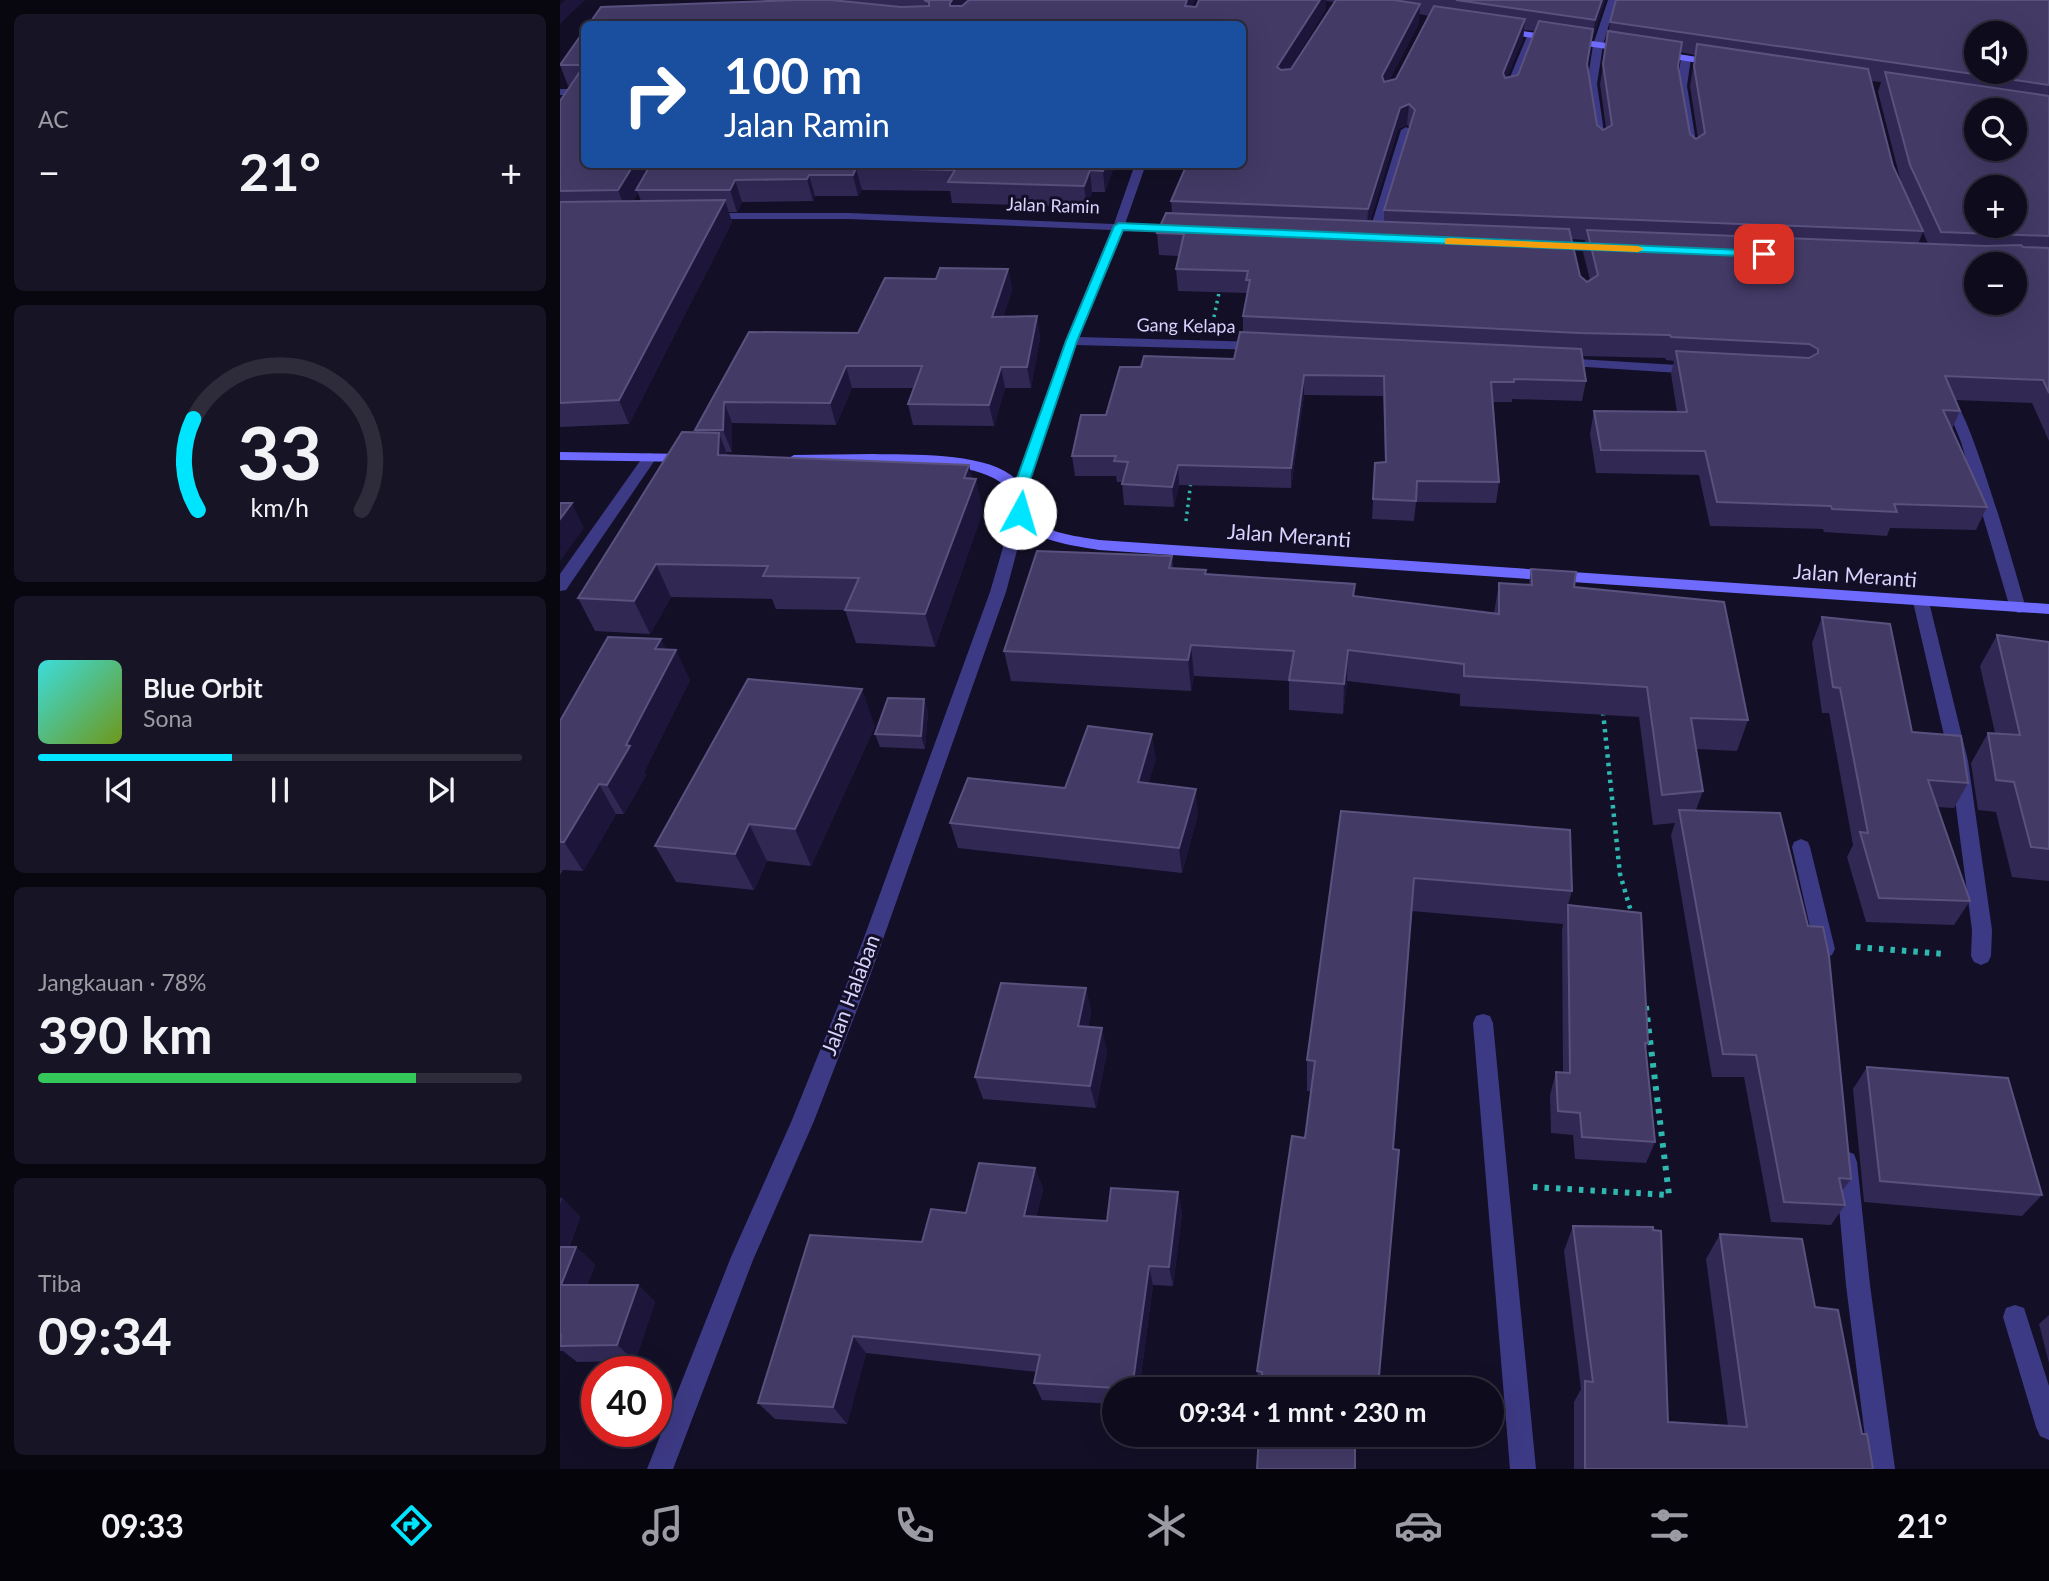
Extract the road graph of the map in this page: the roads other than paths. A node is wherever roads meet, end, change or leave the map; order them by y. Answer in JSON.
{"nodes":[{"id":1,"x":1612,"y":0,"type":"edge"},
{"id":2,"x":1492,"y":30,"type":"edge"},
{"id":3,"x":1531,"y":36,"type":"junction"},
{"id":4,"x":1598,"y":45,"type":"junction"},
{"id":5,"x":1636,"y":51,"type":"edge"},
{"id":6,"x":1648,"y":53,"type":"edge"},
{"id":7,"x":1686,"y":58,"type":"junction"},
{"id":8,"x":1725,"y":64,"type":"edge"},
{"id":9,"x":581,"y":90,"type":"edge"},
{"id":10,"x":560,"y":92,"type":"edge"},
{"id":11,"x":1508,"y":94,"type":"edge"},
{"id":12,"x":1406,"y":130,"type":"edge"},
{"id":13,"x":1601,"y":146,"type":"edge"},
{"id":14,"x":1693,"y":155,"type":"edge"},
{"id":15,"x":1141,"y":168,"type":"edge"},
{"id":16,"x":699,"y":216,"type":"edge"},
{"id":17,"x":1119,"y":226,"type":"junction"},
{"id":18,"x":1197,"y":231,"type":"edge"},
{"id":19,"x":1360,"y":238,"type":"edge"},
{"id":20,"x":1373,"y":239,"type":"junction"},
{"id":21,"x":1387,"y":239,"type":"edge"},
{"id":22,"x":1533,"y":245,"type":"edge"},
{"id":23,"x":1614,"y":248,"type":"edge"},
{"id":24,"x":1072,"y":341,"type":"junction"},
{"id":25,"x":1269,"y":346,"type":"edge"},
{"id":26,"x":1546,"y":361,"type":"edge"},
{"id":27,"x":1702,"y":370,"type":"edge"},
{"id":28,"x":1953,"y":405,"type":"edge"},
{"id":29,"x":560,"y":456,"type":"edge"},
{"id":30,"x":650,"y":457,"type":"junction"},
{"id":31,"x":701,"y":458,"type":"edge"},
{"id":32,"x":779,"y":459,"type":"edge"},
{"id":33,"x":1018,"y":505,"type":"junction"},
{"id":34,"x":560,"y":586,"type":"edge"},
{"id":35,"x":1921,"y":602,"type":"junction"},
{"id":36,"x":2018,"y":608,"type":"junction"},
{"id":37,"x":2049,"y":609,"type":"edge"},
{"id":38,"x":1801,"y":847,"type":"dead end"},
{"id":39,"x":1981,"y":956,"type":"road end"},
{"id":40,"x":1828,"y":971,"type":"edge"},
{"id":41,"x":1483,"y":1023,"type":"dead end"},
{"id":42,"x":1843,"y":1142,"type":"edge"},
{"id":43,"x":2015,"y":1317,"type":"dead end"},
{"id":44,"x":2049,"y":1427,"type":"edge"},
{"id":45,"x":660,"y":1469,"type":"edge"},
{"id":46,"x":1523,"y":1469,"type":"edge"},
{"id":47,"x":1882,"y":1469,"type":"edge"}],
"edges":[{"from":1,"to":4,"type":"street"},
{"from":2,"to":3,"type":"street"},
{"from":3,"to":4,"type":"street"},
{"from":3,"to":11,"type":"street"},
{"from":4,"to":5,"type":"street"},
{"from":4,"to":13,"type":"street"},
{"from":6,"to":7,"type":"street"},
{"from":7,"to":8,"type":"street"},
{"from":7,"to":14,"type":"street"},
{"from":9,"to":10,"type":"street"},
{"from":12,"to":20,"type":"street"},
{"from":15,"to":17,"type":"street","name":"Jalan Halaban"},
{"from":16,"to":17,"type":"street","name":"Jalan Ramin"},
{"from":17,"to":18,"type":"street","name":"Jalan Ramin"},
{"from":17,"to":24,"type":"street","name":"Jalan Halaban"},
{"from":19,"to":20,"type":"street"},
{"from":20,"to":21,"type":"street"},
{"from":22,"to":23,"type":"street"},
{"from":24,"to":25,"type":"street","name":"Gang Kelapa"},
{"from":24,"to":33,"type":"street","name":"Jalan Halaban"},
{"from":26,"to":27,"type":"street"},
{"from":28,"to":36,"type":"street"},
{"from":29,"to":30,"type":"street"},
{"from":30,"to":31,"type":"street"},
{"from":30,"to":34,"type":"street"},
{"from":32,"to":33,"type":"street","name":"Jalan Meranti"},
{"from":33,"to":35,"type":"street","name":"Jalan Meranti"},
{"from":33,"to":45,"type":"street","name":"Jalan Halaban"},
{"from":35,"to":36,"type":"street","name":"Jalan Meranti"},
{"from":35,"to":39,"type":"street"},
{"from":36,"to":37,"type":"street","name":"Jalan Meranti"},
{"from":38,"to":40,"type":"street"},
{"from":41,"to":46,"type":"street"},
{"from":42,"to":47,"type":"street"},
{"from":43,"to":44,"type":"street"}]}
